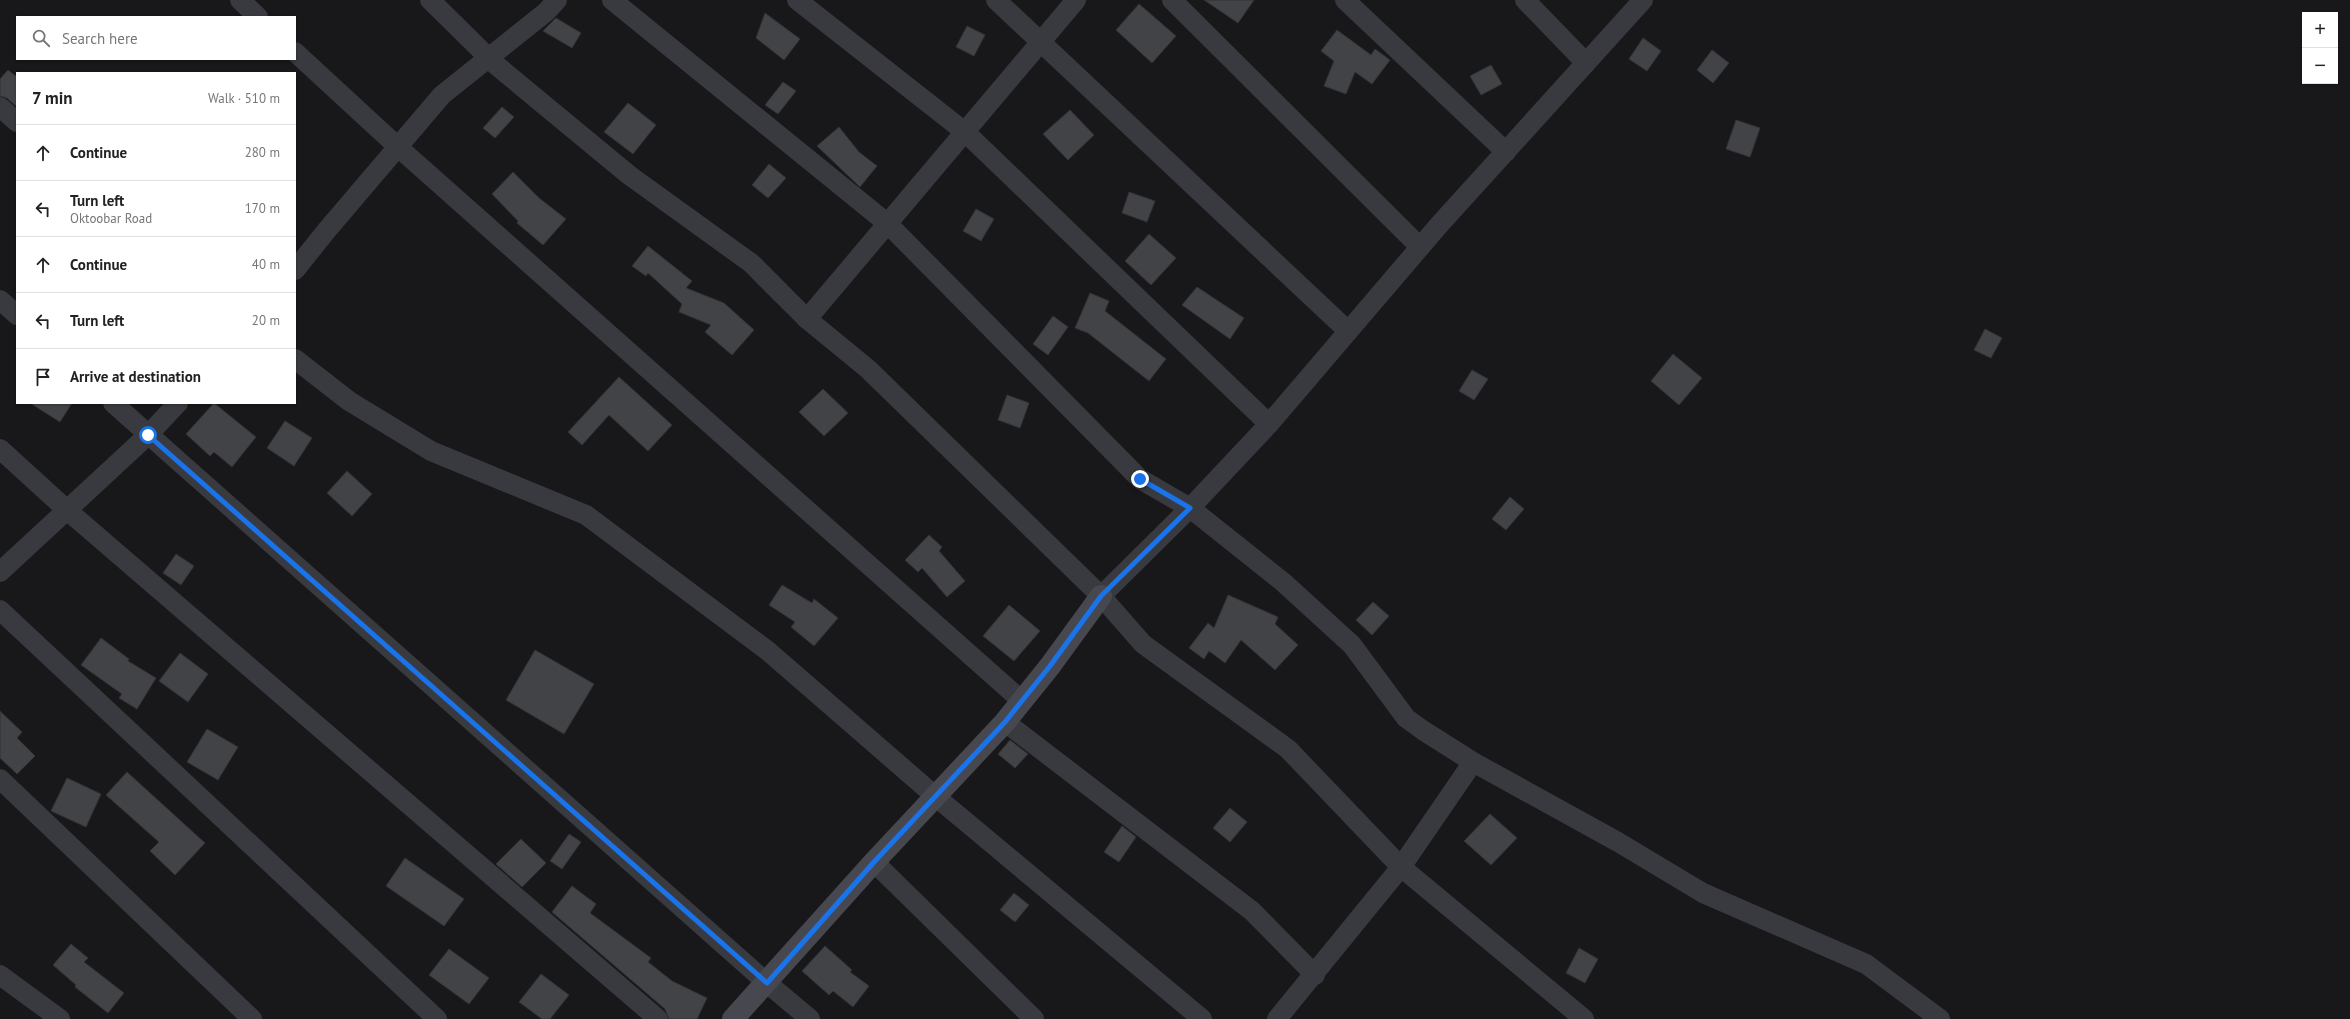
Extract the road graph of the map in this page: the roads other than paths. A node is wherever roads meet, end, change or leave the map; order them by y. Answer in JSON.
{"nodes":[{"id":1,"x":240,"y":0,"type":"edge"},
{"id":2,"x":430,"y":0,"type":"edge"},
{"id":3,"x":557,"y":0,"type":"edge"},
{"id":4,"x":612,"y":0,"type":"edge"},
{"id":5,"x":797,"y":0,"type":"edge"},
{"id":6,"x":996,"y":0,"type":"edge"},
{"id":7,"x":1076,"y":0,"type":"edge"},
{"id":8,"x":1172,"y":0,"type":"edge"},
{"id":9,"x":1345,"y":0,"type":"edge"},
{"id":10,"x":1525,"y":0,"type":"edge"},
{"id":11,"x":1643,"y":0,"type":"edge"},
{"id":12,"x":257,"y":16,"type":"edge"},
{"id":13,"x":1042,"y":41,"type":"junction"},
{"id":14,"x":296,"y":53,"type":"edge"},
{"id":15,"x":489,"y":58,"type":"junction"},
{"id":16,"x":1586,"y":63,"type":"junction"},
{"id":17,"x":0,"y":107,"type":"edge"},
{"id":18,"x":16,"y":121,"type":"edge"},
{"id":19,"x":965,"y":132,"type":"junction"},
{"id":20,"x":398,"y":147,"type":"junction"},
{"id":21,"x":1506,"y":152,"type":"junction"},
{"id":22,"x":888,"y":224,"type":"junction"},
{"id":23,"x":1420,"y":247,"type":"junction"},
{"id":24,"x":296,"y":269,"type":"edge"},
{"id":25,"x":0,"y":300,"type":"edge"},
{"id":26,"x":16,"y":314,"type":"edge"},
{"id":27,"x":807,"y":319,"type":"junction"},
{"id":28,"x":1348,"y":331,"type":"junction"},
{"id":29,"x":296,"y":359,"type":"edge"},
{"id":30,"x":114,"y":404,"type":"edge"},
{"id":31,"x":177,"y":404,"type":"edge"},
{"id":32,"x":1269,"y":424,"type":"junction"},
{"id":33,"x":148,"y":435,"type":"junction"},
{"id":34,"x":0,"y":449,"type":"edge"},
{"id":35,"x":1190,"y":508,"type":"junction"},
{"id":36,"x":68,"y":511,"type":"junction"},
{"id":37,"x":0,"y":572,"type":"edge"},
{"id":38,"x":1101,"y":596,"type":"junction"},
{"id":39,"x":0,"y":610,"type":"edge"},
{"id":40,"x":1022,"y":701,"type":"junction"},
{"id":41,"x":1005,"y":722,"type":"junction"},
{"id":42,"x":1473,"y":762,"type":"junction"},
{"id":43,"x":0,"y":780,"type":"edge"},
{"id":44,"x":935,"y":796,"type":"junction"},
{"id":45,"x":874,"y":862,"type":"junction"},
{"id":46,"x":1402,"y":867,"type":"junction"},
{"id":47,"x":0,"y":975,"type":"edge"},
{"id":48,"x":1315,"y":975,"type":"junction"},
{"id":49,"x":767,"y":983,"type":"junction"},
{"id":50,"x":60,"y":1019,"type":"edge"},
{"id":51,"x":252,"y":1019,"type":"edge"},
{"id":52,"x":437,"y":1019,"type":"edge"},
{"id":53,"x":658,"y":1019,"type":"edge"},
{"id":54,"x":733,"y":1019,"type":"edge"},
{"id":55,"x":810,"y":1019,"type":"edge"},
{"id":56,"x":1034,"y":1019,"type":"edge"},
{"id":57,"x":1202,"y":1019,"type":"edge"},
{"id":58,"x":1277,"y":1019,"type":"edge"},
{"id":59,"x":1584,"y":1019,"type":"edge"},
{"id":60,"x":1940,"y":1019,"type":"edge"}],
"edges":[{"from":1,"to":12,"type":"street"},
{"from":2,"to":15,"type":"street"},
{"from":3,"to":15,"type":"street"},
{"from":4,"to":22,"type":"street"},
{"from":5,"to":19,"type":"street"},
{"from":6,"to":13,"type":"street"},
{"from":7,"to":13,"type":"street"},
{"from":8,"to":23,"type":"street"},
{"from":9,"to":21,"type":"street"},
{"from":10,"to":16,"type":"street"},
{"from":11,"to":16,"type":"street"},
{"from":13,"to":19,"type":"street"},
{"from":13,"to":28,"type":"street"},
{"from":14,"to":20,"type":"street"},
{"from":15,"to":20,"type":"street"},
{"from":15,"to":27,"type":"street"},
{"from":16,"to":21,"type":"street"},
{"from":17,"to":18,"type":"street"},
{"from":19,"to":22,"type":"street"},
{"from":19,"to":32,"type":"street"},
{"from":20,"to":24,"type":"street"},
{"from":20,"to":40,"type":"street"},
{"from":21,"to":23,"type":"street"},
{"from":22,"to":27,"type":"street"},
{"from":22,"to":35,"type":"street"},
{"from":23,"to":28,"type":"street"},
{"from":25,"to":26,"type":"street"},
{"from":27,"to":38,"type":"street"},
{"from":28,"to":32,"type":"street"},
{"from":29,"to":44,"type":"street"},
{"from":30,"to":33,"type":"street"},
{"from":31,"to":33,"type":"street"},
{"from":32,"to":35,"type":"street"},
{"from":33,"to":36,"type":"street"},
{"from":33,"to":49,"type":"street"},
{"from":34,"to":36,"type":"street"},
{"from":35,"to":38,"type":"street"},
{"from":35,"to":42,"type":"street"},
{"from":36,"to":37,"type":"street"},
{"from":36,"to":53,"type":"street"},
{"from":38,"to":40,"type":"street"},
{"from":38,"to":46,"type":"street"},
{"from":39,"to":52,"type":"street"},
{"from":40,"to":41,"type":"street"},
{"from":41,"to":44,"type":"street"},
{"from":41,"to":48,"type":"street"},
{"from":42,"to":46,"type":"street"},
{"from":42,"to":60,"type":"street"},
{"from":43,"to":51,"type":"street"},
{"from":44,"to":45,"type":"street"},
{"from":44,"to":57,"type":"street"},
{"from":45,"to":49,"type":"street"},
{"from":45,"to":56,"type":"street"},
{"from":46,"to":48,"type":"street"},
{"from":46,"to":59,"type":"street"},
{"from":47,"to":50,"type":"street"},
{"from":48,"to":58,"type":"street"},
{"from":49,"to":54,"type":"street"},
{"from":49,"to":55,"type":"street"}]}
